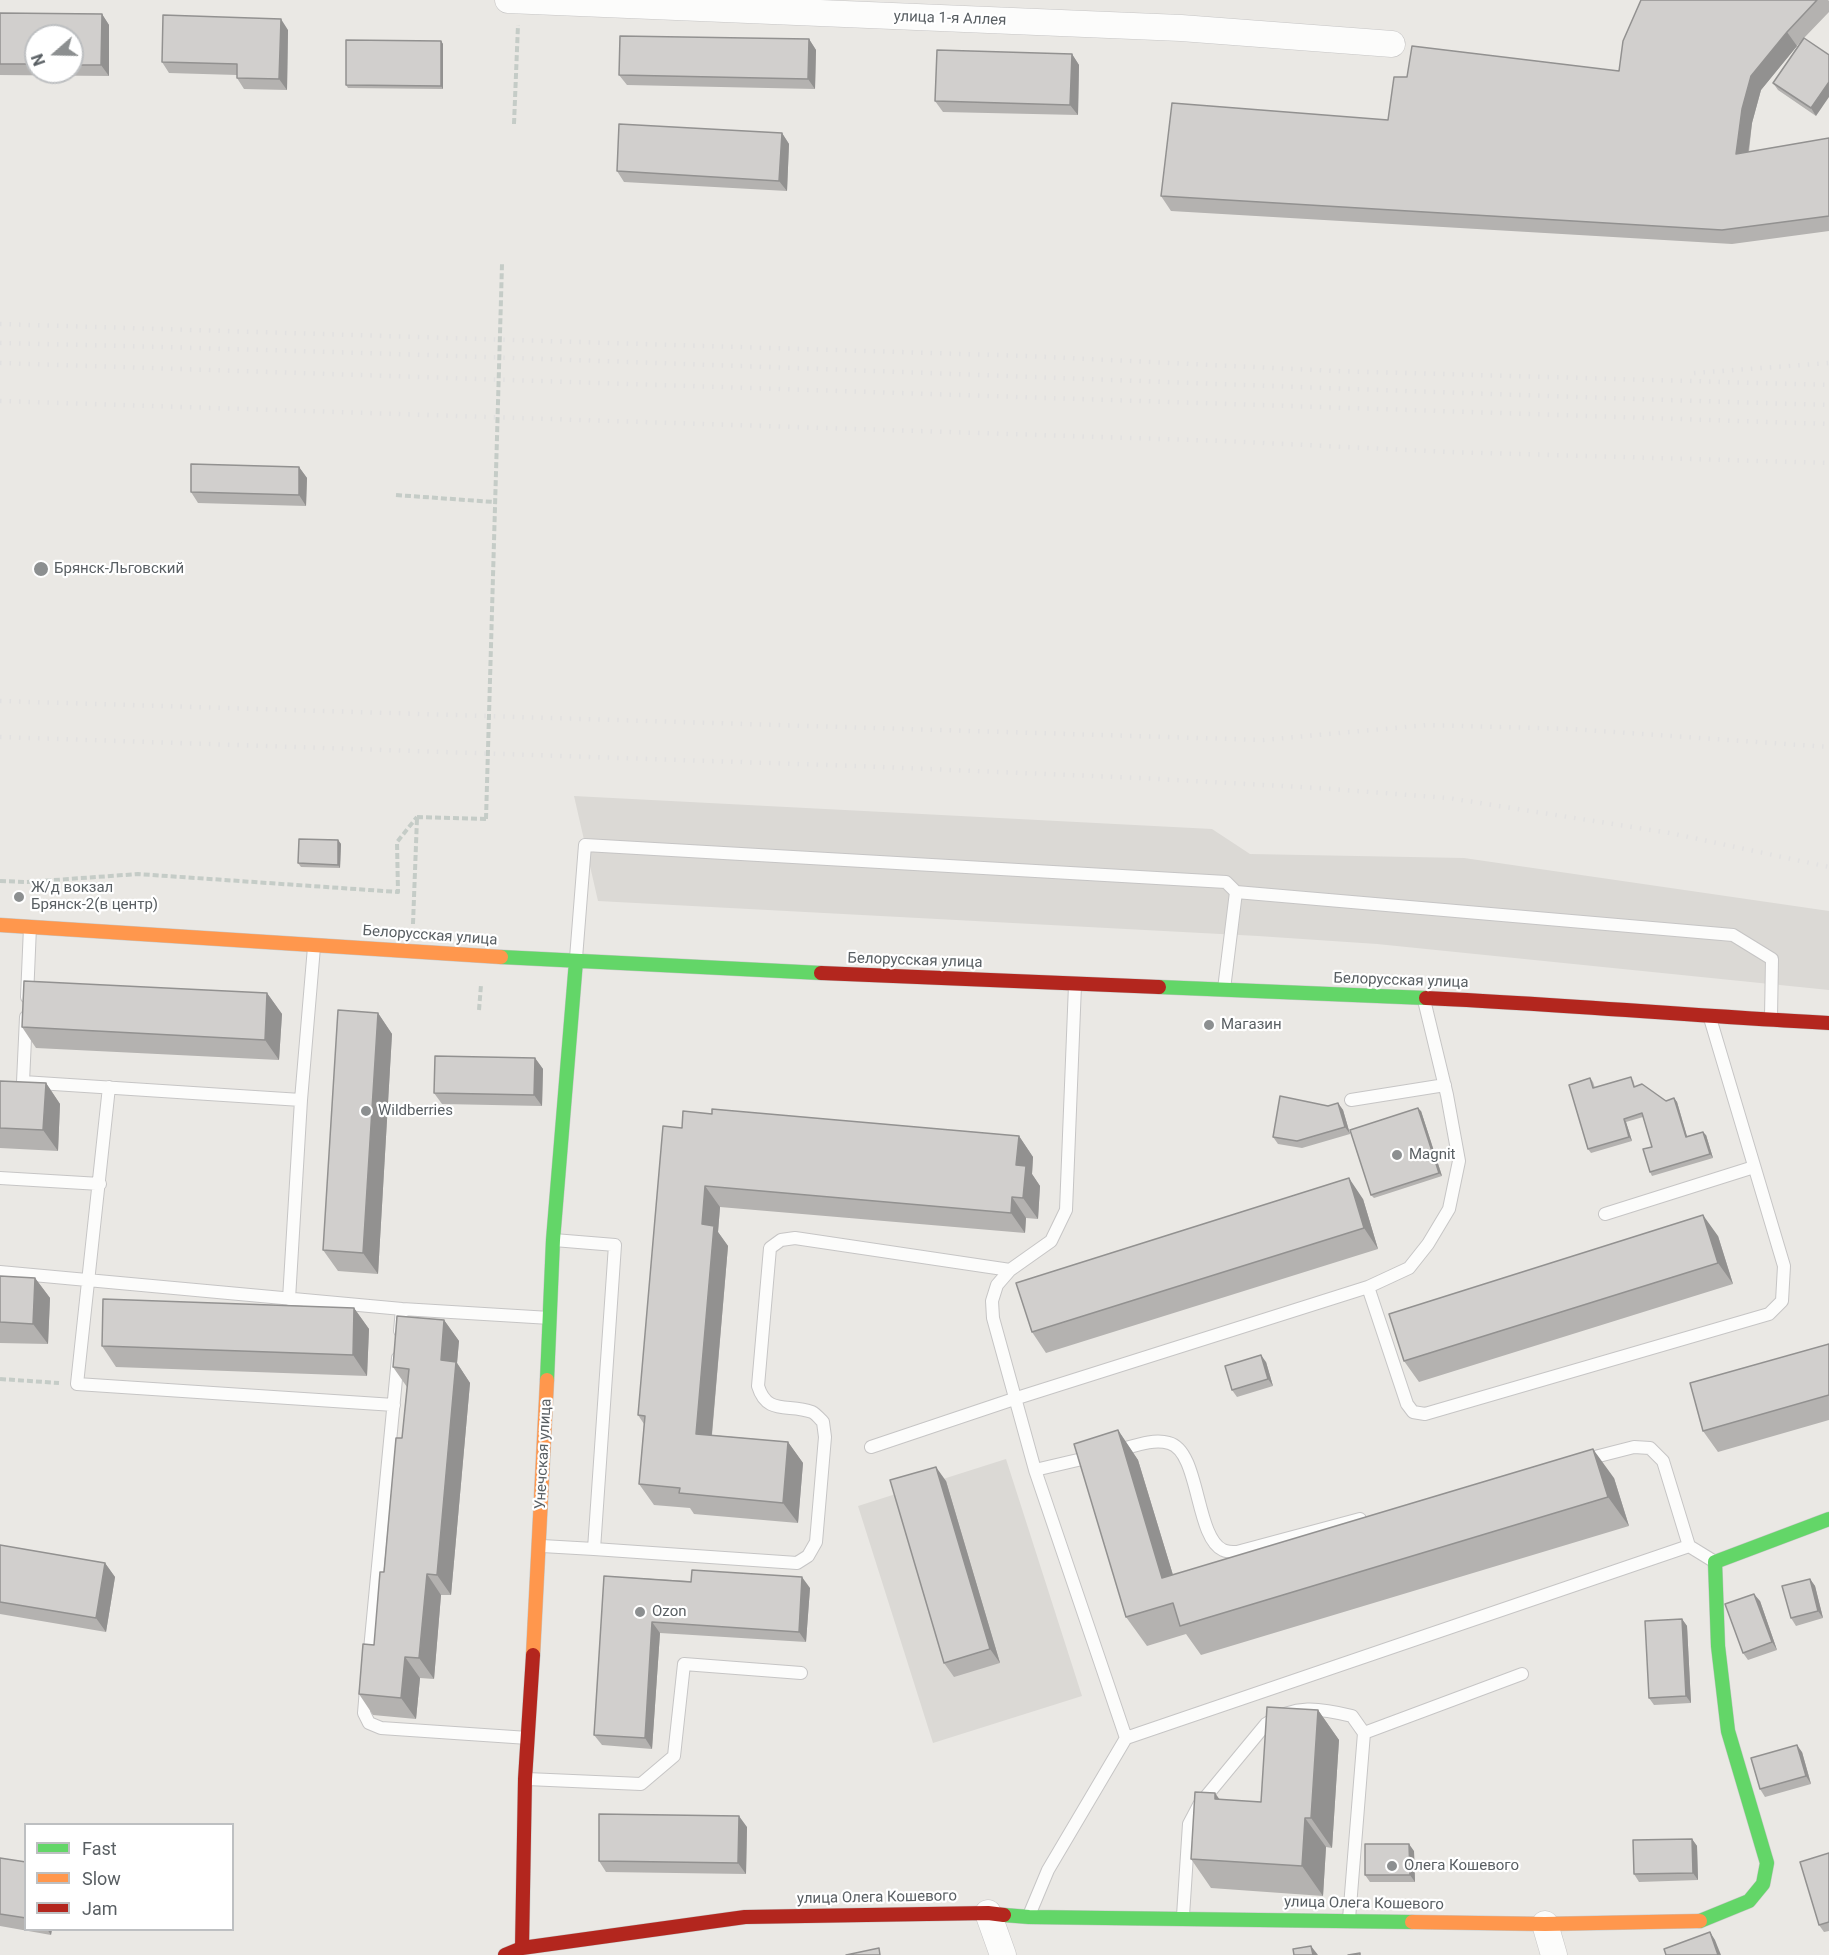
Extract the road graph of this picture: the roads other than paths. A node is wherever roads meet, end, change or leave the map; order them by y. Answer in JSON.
{"nodes":[{"id":1,"x":508,"y":0,"type":"edge"},
{"id":2,"x":519,"y":0,"type":"edge"},
{"id":3,"x":656,"y":4,"type":"edge"},
{"id":4,"x":1392,"y":44,"type":"dead end"},
{"id":5,"x":1236,"y":892,"type":"junction"},
{"id":6,"x":0,"y":925,"type":"edge"},
{"id":7,"x":30,"y":926,"type":"junction"},
{"id":8,"x":314,"y":945,"type":"junction"},
{"id":9,"x":576,"y":961,"type":"junction"},
{"id":10,"x":1075,"y":983,"type":"junction"},
{"id":11,"x":1224,"y":990,"type":"junction"},
{"id":12,"x":1424,"y":999,"type":"junction"},
{"id":13,"x":1710,"y":1017,"type":"junction"},
{"id":14,"x":1771,"y":1020,"type":"junction"},
{"id":15,"x":1829,"y":1023,"type":"edge"},
{"id":16,"x":1445,"y":1085,"type":"junction"},
{"id":17,"x":109,"y":1088,"type":"junction"},
{"id":18,"x":301,"y":1100,"type":"junction"},
{"id":19,"x":1351,"y":1100,"type":"dead end"},
{"id":20,"x":1754,"y":1167,"type":"junction"},
{"id":21,"x":0,"y":1178,"type":"edge"},
{"id":22,"x":100,"y":1184,"type":"junction"},
{"id":23,"x":1605,"y":1214,"type":"dead end"},
{"id":24,"x":553,"y":1240,"type":"junction"},
{"id":25,"x":1010,"y":1270,"type":"junction"},
{"id":26,"x":0,"y":1272,"type":"edge"},
{"id":27,"x":89,"y":1281,"type":"junction"},
{"id":28,"x":1368,"y":1287,"type":"junction"},
{"id":29,"x":288,"y":1299,"type":"junction"},
{"id":30,"x":402,"y":1309,"type":"junction"},
{"id":31,"x":551,"y":1318,"type":"junction"},
{"id":32,"x":1014,"y":1399,"type":"junction"},
{"id":33,"x":394,"y":1405,"type":"junction"},
{"id":34,"x":871,"y":1447,"type":"dead end"},
{"id":35,"x":1566,"y":1465,"type":"edge"},
{"id":36,"x":1035,"y":1470,"type":"junction"},
{"id":37,"x":1373,"y":1516,"type":"edge"},
{"id":38,"x":1829,"y":1519,"type":"edge"},
{"id":39,"x":540,"y":1546,"type":"junction"},
{"id":40,"x":1689,"y":1546,"type":"junction"},
{"id":41,"x":594,"y":1549,"type":"junction"},
{"id":42,"x":1715,"y":1562,"type":"junction"},
{"id":43,"x":801,"y":1673,"type":"dead end"},
{"id":44,"x":1522,"y":1674,"type":"dead end"},
{"id":45,"x":1364,"y":1733,"type":"junction"},
{"id":46,"x":529,"y":1738,"type":"junction"},
{"id":47,"x":1126,"y":1738,"type":"junction"},
{"id":48,"x":525,"y":1779,"type":"junction"},
{"id":49,"x":988,"y":1913,"type":"junction"},
{"id":50,"x":1029,"y":1917,"type":"junction"},
{"id":51,"x":1183,"y":1918,"type":"junction"},
{"id":52,"x":1349,"y":1920,"type":"junction"},
{"id":53,"x":1545,"y":1924,"type":"junction"},
{"id":54,"x":605,"y":1946,"type":"edge"},
{"id":55,"x":522,"y":1948,"type":"junction"},
{"id":56,"x":505,"y":1955,"type":"edge"},
{"id":57,"x":1003,"y":1955,"type":"edge"},
{"id":58,"x":1554,"y":1955,"type":"edge"}],
"edges":[{"from":1,"to":2,"type":"street","name":"улица 1-я Аллея"},
{"from":2,"to":3,"type":"street","name":"улица 1-я Аллея"},
{"from":3,"to":4,"type":"street","name":"улица 1-я Аллея"},
{"from":5,"to":9,"type":"lane"},
{"from":5,"to":11,"type":"lane"},
{"from":5,"to":14,"type":"lane"},
{"from":6,"to":7,"type":"street","name":"Белорусская улица"},
{"from":7,"to":8,"type":"street","name":"Белорусская улица"},
{"from":7,"to":17,"type":"lane"},
{"from":8,"to":9,"type":"street","name":"Белорусская улица"},
{"from":8,"to":18,"type":"lane"},
{"from":9,"to":10,"type":"street","name":"Белорусская улица"},
{"from":9,"to":24,"type":"street","name":"Унечская улица"},
{"from":10,"to":11,"type":"street","name":"Белорусская улица"},
{"from":10,"to":25,"type":"lane"},
{"from":11,"to":12,"type":"street","name":"Белорусская улица"},
{"from":12,"to":13,"type":"street","name":"Белорусская улица"},
{"from":12,"to":16,"type":"lane"},
{"from":13,"to":14,"type":"street","name":"Белорусская улица"},
{"from":13,"to":20,"type":"lane"},
{"from":14,"to":15,"type":"street","name":"Белорусская улица"},
{"from":16,"to":19,"type":"lane"},
{"from":16,"to":28,"type":"lane"},
{"from":17,"to":18,"type":"lane"},
{"from":17,"to":22,"type":"lane"},
{"from":18,"to":29,"type":"lane"},
{"from":20,"to":23,"type":"lane"},
{"from":20,"to":28,"type":"lane"},
{"from":21,"to":22,"type":"lane"},
{"from":22,"to":27,"type":"lane"},
{"from":24,"to":31,"type":"street","name":"Унечская улица"},
{"from":24,"to":41,"type":"lane"},
{"from":25,"to":32,"type":"lane"},
{"from":25,"to":41,"type":"lane"},
{"from":26,"to":27,"type":"lane"},
{"from":27,"to":29,"type":"lane"},
{"from":27,"to":33,"type":"lane"},
{"from":28,"to":32,"type":"lane"},
{"from":29,"to":30,"type":"lane"},
{"from":30,"to":31,"type":"lane"},
{"from":30,"to":33,"type":"lane"},
{"from":31,"to":39,"type":"street","name":"Унечская улица"},
{"from":32,"to":34,"type":"lane"},
{"from":32,"to":36,"type":"lane"},
{"from":33,"to":46,"type":"lane"},
{"from":35,"to":40,"type":"lane"},
{"from":36,"to":37,"type":"lane"},
{"from":36,"to":47,"type":"lane"},
{"from":38,"to":42,"type":"street"},
{"from":39,"to":41,"type":"lane"},
{"from":39,"to":46,"type":"street","name":"Унечская улица"},
{"from":40,"to":42,"type":"lane"},
{"from":40,"to":47,"type":"lane"},
{"from":42,"to":53,"type":"street","name":"улица Олега Кошевого"},
{"from":43,"to":48,"type":"lane"},
{"from":44,"to":45,"type":"lane"},
{"from":45,"to":51,"type":"lane"},
{"from":45,"to":52,"type":"lane"},
{"from":46,"to":48,"type":"street","name":"Унечская улица"},
{"from":47,"to":50,"type":"lane"},
{"from":48,"to":55,"type":"street","name":"Унечская улица"},
{"from":49,"to":50,"type":"street","name":"улица Олега Кошевого"},
{"from":49,"to":54,"type":"street","name":"улица Олега Кошевого"},
{"from":49,"to":57,"type":"street"},
{"from":50,"to":51,"type":"street","name":"улица Олега Кошевого"},
{"from":51,"to":52,"type":"street","name":"улица Олега Кошевого"},
{"from":52,"to":53,"type":"street","name":"улица Олега Кошевого"},
{"from":53,"to":58,"type":"street"},
{"from":54,"to":55,"type":"street","name":"улица Олега Кошевого"},
{"from":55,"to":56,"type":"street","name":"улица Олега Кошевого"}]}
